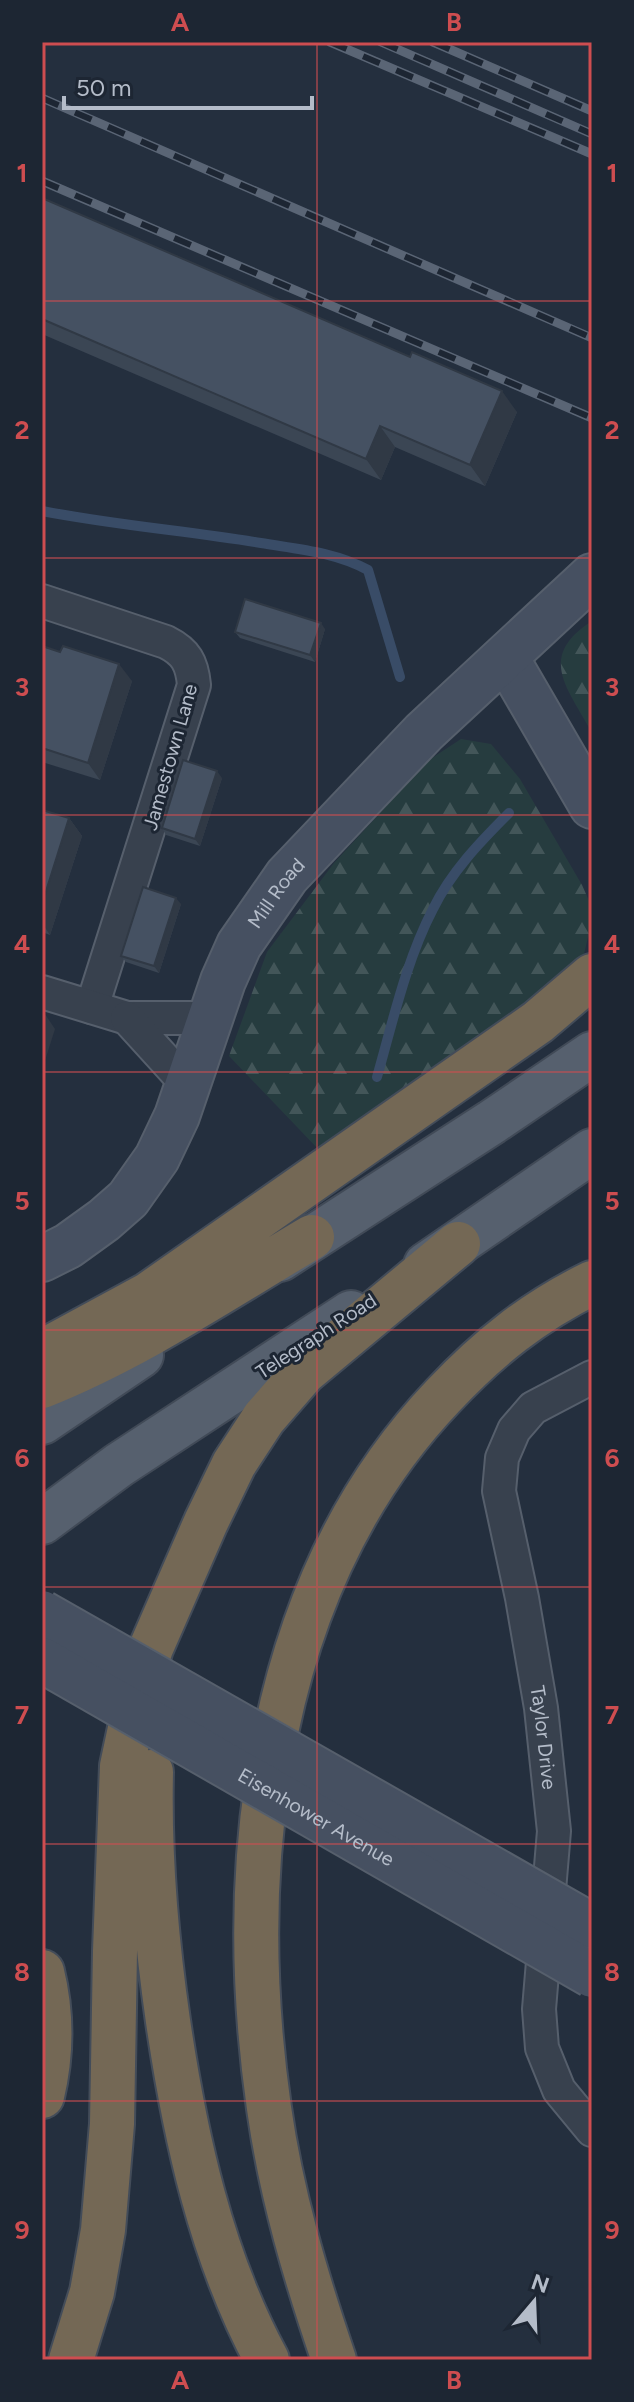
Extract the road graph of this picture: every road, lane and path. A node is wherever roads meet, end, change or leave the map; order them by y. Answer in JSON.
{"nodes":[{"id":1,"x":592,"y":576,"type":"edge"},
{"id":2,"x":42,"y":601,"type":"edge"},
{"id":3,"x":506,"y":658,"type":"junction"},
{"id":4,"x":592,"y":806,"type":"edge"},
{"id":5,"x":592,"y":976,"type":"edge"},
{"id":6,"x":42,"y":992,"type":"edge"},
{"id":7,"x":92,"y":1007,"type":"junction"},
{"id":8,"x":127,"y":1018,"type":"junction"},
{"id":9,"x":210,"y":1018,"type":"junction"},
{"id":10,"x":592,"y":1020,"type":"edge"},
{"id":11,"x":592,"y":1054,"type":"edge"},
{"id":12,"x":187,"y":1084,"type":"junction"},
{"id":13,"x":492,"y":1122,"type":"junction"},
{"id":14,"x":592,"y":1151,"type":"edge"},
{"id":15,"x":312,"y":1237,"type":"junction"},
{"id":16,"x":458,"y":1244,"type":"junction"},
{"id":17,"x":42,"y":1259,"type":"edge"},
{"id":18,"x":592,"y":1283,"type":"edge"},
{"id":19,"x":42,"y":1352,"type":"edge"},
{"id":20,"x":592,"y":1377,"type":"edge"},
{"id":21,"x":42,"y":1386,"type":"edge"},
{"id":22,"x":42,"y":1422,"type":"edge"},
{"id":23,"x":42,"y":1522,"type":"edge"},
{"id":24,"x":181,"y":1584,"type":"junction"},
{"id":25,"x":42,"y":1613,"type":"edge"},
{"id":26,"x":42,"y":1660,"type":"edge"},
{"id":27,"x":592,"y":1926,"type":"edge"},
{"id":28,"x":42,"y":1972,"type":"edge"},
{"id":29,"x":592,"y":1975,"type":"edge"},
{"id":30,"x":42,"y":2096,"type":"edge"},
{"id":31,"x":592,"y":2130,"type":"edge"},
{"id":32,"x":71,"y":2360,"type":"edge"},
{"id":33,"x":267,"y":2360,"type":"edge"},
{"id":34,"x":334,"y":2360,"type":"edge"}],
"edges":[{"from":1,"to":3,"type":"main road","name":"Mill Road"},
{"from":2,"to":7,"type":"street","name":"Jamestown Lane"},
{"from":3,"to":4,"type":"main road"},
{"from":3,"to":9,"type":"main road","name":"Mill Road"},
{"from":5,"to":19,"type":"highway"},
{"from":6,"to":7,"type":"street"},
{"from":7,"to":8,"type":"street"},
{"from":8,"to":9,"type":"street"},
{"from":8,"to":12,"type":"street"},
{"from":9,"to":12,"type":"main road","name":"Mill Road"},
{"from":10,"to":13,"type":"main road"},
{"from":11,"to":13,"type":"main road"},
{"from":12,"to":17,"type":"main road","name":"Mill Road"},
{"from":13,"to":15,"type":"main road"},
{"from":14,"to":16,"type":"main road","name":"Telegraph Road"},
{"from":15,"to":21,"type":"highway"},
{"from":15,"to":22,"type":"main road"},
{"from":16,"to":23,"type":"main road","name":"Telegraph Road"},
{"from":16,"to":24,"type":"highway"},
{"from":18,"to":34,"type":"highway"},
{"from":20,"to":31,"type":"street","name":"Taylor Drive"},
{"from":24,"to":32,"type":"highway"},
{"from":24,"to":33,"type":"highway"},
{"from":25,"to":27,"type":"main road","name":"Eisenhower Avenue","bridge":true},
{"from":26,"to":29,"type":"main road","name":"Eisenhower Avenue","bridge":true},
{"from":28,"to":30,"type":"highway"}]}
